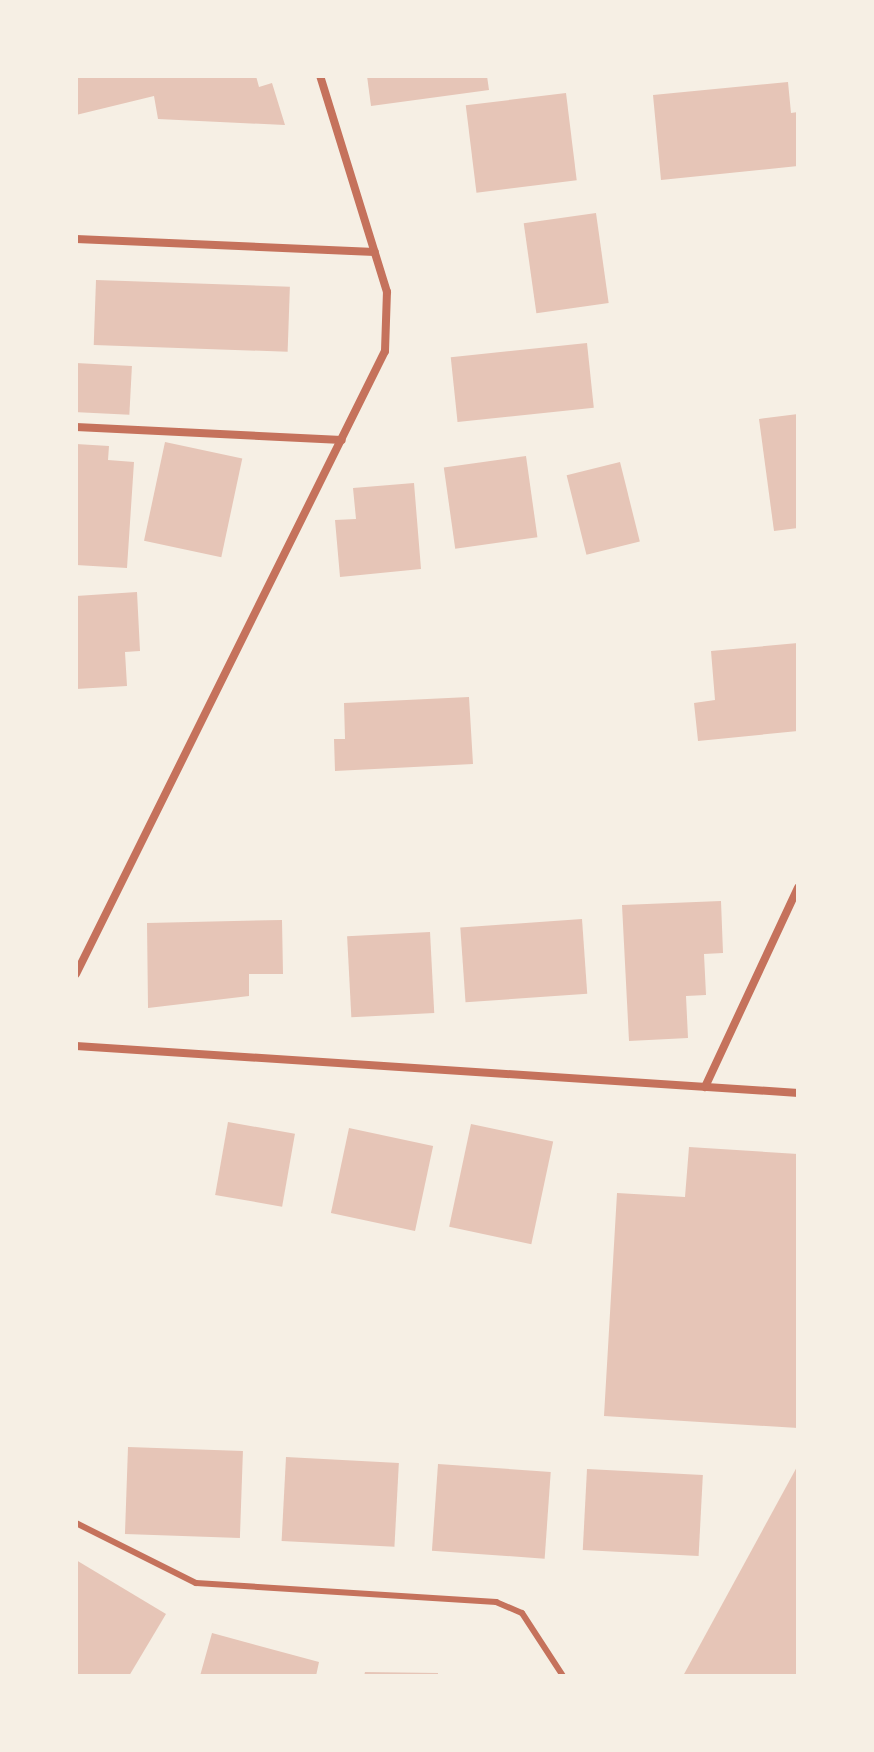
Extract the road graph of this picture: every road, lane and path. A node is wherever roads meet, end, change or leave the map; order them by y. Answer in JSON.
{"nodes":[{"id":1,"x":320,"y":76,"type":"edge"},
{"id":2,"x":76,"y":239,"type":"edge"},
{"id":3,"x":375,"y":252,"type":"junction"},
{"id":4,"x":76,"y":427,"type":"edge"},
{"id":5,"x":342,"y":440,"type":"junction"},
{"id":6,"x":798,"y":888,"type":"edge"},
{"id":7,"x":76,"y":974,"type":"edge"},
{"id":8,"x":76,"y":1046,"type":"edge"},
{"id":9,"x":705,"y":1087,"type":"junction"},
{"id":10,"x":798,"y":1093,"type":"edge"},
{"id":11,"x":76,"y":1523,"type":"edge"},
{"id":12,"x":563,"y":1676,"type":"edge"}],
"edges":[{"from":1,"to":3,"type":"street"},
{"from":2,"to":3,"type":"street"},
{"from":3,"to":5,"type":"street"},
{"from":4,"to":5,"type":"street"},
{"from":5,"to":7,"type":"street"},
{"from":6,"to":9,"type":"street"},
{"from":8,"to":9,"type":"street"},
{"from":9,"to":10,"type":"street"},
{"from":11,"to":12,"type":"lane"}]}
